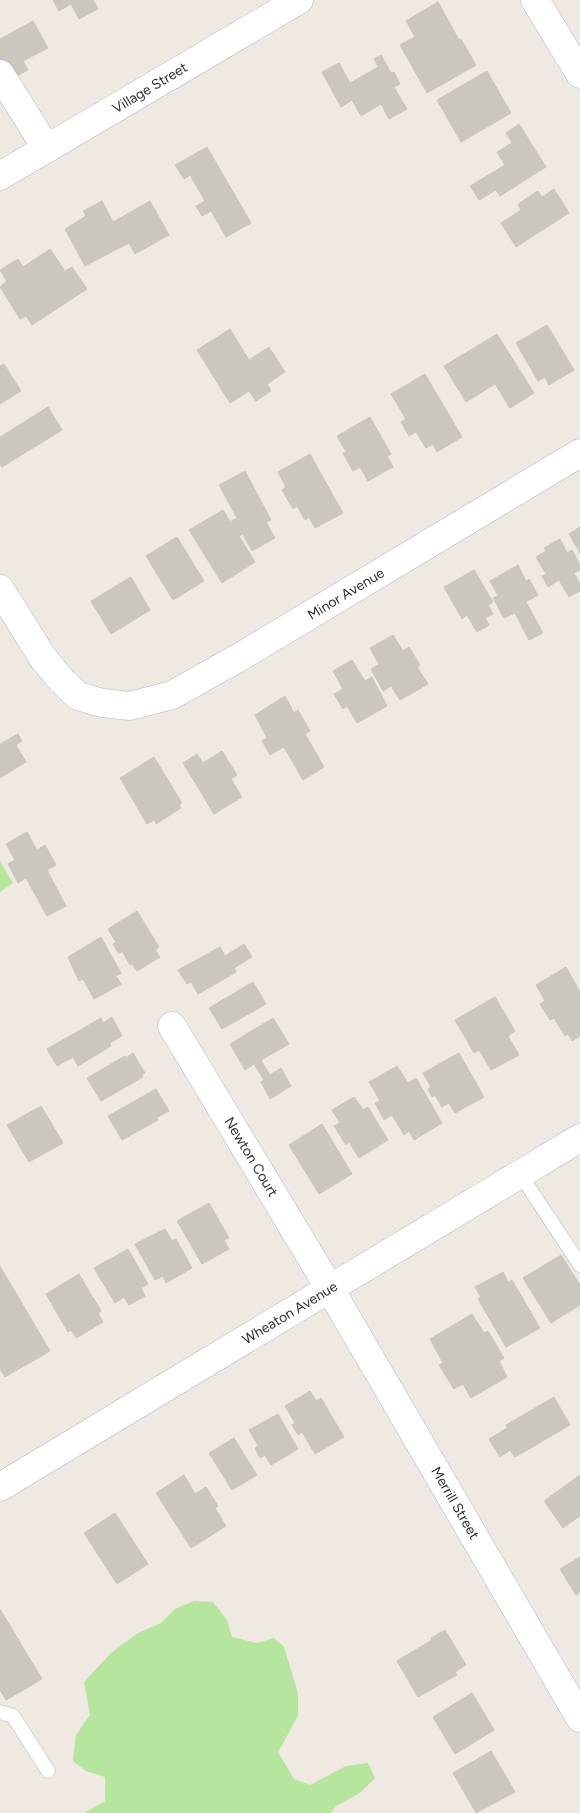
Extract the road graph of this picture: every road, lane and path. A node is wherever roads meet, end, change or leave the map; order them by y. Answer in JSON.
{"nodes":[{"id":1,"x":299,"y":0,"type":"edge"},
{"id":2,"x":536,"y":0,"type":"edge"},
{"id":3,"x":0,"y":74,"type":"edge"},
{"id":4,"x":580,"y":74,"type":"edge"},
{"id":5,"x":47,"y":149,"type":"junction"},
{"id":6,"x":0,"y":176,"type":"edge"},
{"id":7,"x":580,"y":453,"type":"edge"},
{"id":8,"x":0,"y":589,"type":"edge"},
{"id":9,"x":172,"y":1026,"type":"dead end"},
{"id":10,"x":580,"y":1138,"type":"edge"},
{"id":11,"x":520,"y":1174,"type":"junction"},
{"id":12,"x":580,"y":1265,"type":"edge"},
{"id":13,"x":330,"y":1289,"type":"junction"},
{"id":14,"x":0,"y":1487,"type":"edge"},
{"id":15,"x":0,"y":1712,"type":"edge"},
{"id":16,"x":580,"y":1718,"type":"edge"},
{"id":17,"x":48,"y":1771,"type":"dead end"}],
"edges":[{"from":1,"to":5,"type":"street","name":"Village Street"},
{"from":2,"to":4,"type":"street"},
{"from":3,"to":5,"type":"street"},
{"from":5,"to":6,"type":"street","name":"Village Street"},
{"from":7,"to":8,"type":"street","name":"Minor Avenue"},
{"from":9,"to":13,"type":"street","name":"Newton Court"},
{"from":10,"to":11,"type":"street","name":"Wheaton Avenue"},
{"from":11,"to":12,"type":"lane"},
{"from":11,"to":13,"type":"street","name":"Wheaton Avenue"},
{"from":13,"to":14,"type":"street","name":"Wheaton Avenue"},
{"from":13,"to":16,"type":"street","name":"Merrill Street"},
{"from":15,"to":17,"type":"lane"}]}
